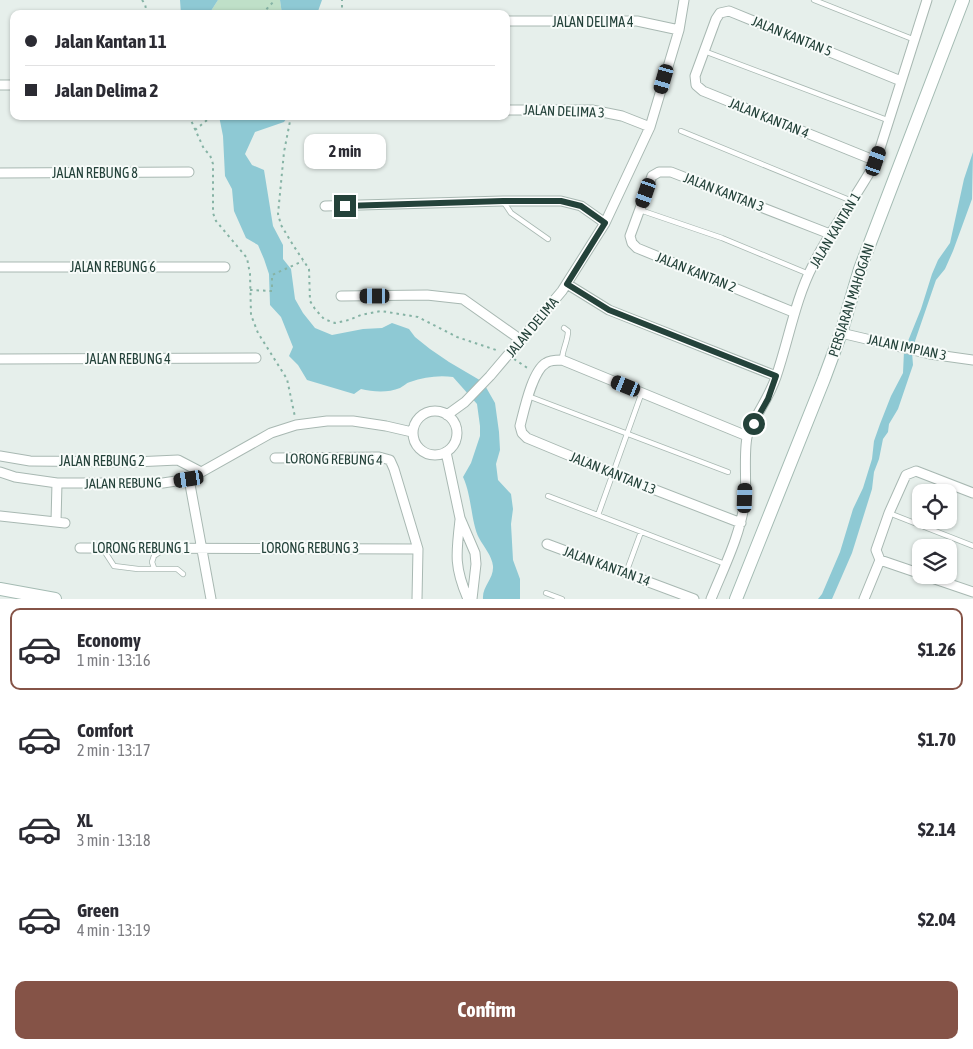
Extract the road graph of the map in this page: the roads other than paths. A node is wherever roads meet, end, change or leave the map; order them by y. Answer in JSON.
{"nodes":[{"id":1,"x":684,"y":0,"type":"edge"},
{"id":2,"x":814,"y":0,"type":"edge"},
{"id":3,"x":927,"y":0,"type":"edge"},
{"id":4,"x":964,"y":0,"type":"edge"},
{"id":5,"x":510,"y":22,"type":"edge"},
{"id":6,"x":679,"y":30,"type":"junction"},
{"id":7,"x":916,"y":40,"type":"junction"},
{"id":8,"x":704,"y":51,"type":"junction"},
{"id":9,"x":901,"y":81,"type":"junction"},
{"id":10,"x":510,"y":110,"type":"edge"},
{"id":11,"x":890,"y":121,"type":"junction"},
{"id":12,"x":650,"y":127,"type":"junction"},
{"id":13,"x":681,"y":131,"type":"dead end"},
{"id":14,"x":876,"y":161,"type":"junction"},
{"id":15,"x":189,"y":172,"type":"dead end"},
{"id":16,"x":0,"y":174,"type":"edge"},
{"id":17,"x":503,"y":201,"type":"junction"},
{"id":18,"x":852,"y":201,"type":"junction"},
{"id":19,"x":326,"y":206,"type":"dead end"},
{"id":20,"x":640,"y":210,"type":"junction"},
{"id":21,"x":605,"y":223,"type":"junction"},
{"id":22,"x":830,"y":234,"type":"junction"},
{"id":23,"x":548,"y":239,"type":"dead end"},
{"id":24,"x":0,"y":267,"type":"edge"},
{"id":25,"x":225,"y":267,"type":"dead end"},
{"id":26,"x":809,"y":274,"type":"junction"},
{"id":27,"x":567,"y":284,"type":"junction"},
{"id":28,"x":341,"y":296,"type":"dead end"},
{"id":29,"x":793,"y":312,"type":"junction"},
{"id":30,"x":564,"y":328,"type":"dead end"},
{"id":31,"x":841,"y":333,"type":"junction"},
{"id":32,"x":521,"y":340,"type":"junction"},
{"id":33,"x":256,"y":358,"type":"dead end"},
{"id":34,"x":0,"y":359,"type":"edge"},
{"id":35,"x":562,"y":360,"type":"junction"},
{"id":36,"x":973,"y":360,"type":"edge"},
{"id":37,"x":776,"y":376,"type":"junction"},
{"id":38,"x":642,"y":392,"type":"junction"},
{"id":39,"x":528,"y":396,"type":"junction"},
{"id":40,"x":448,"y":415,"type":"junction"},
{"id":41,"x":412,"y":432,"type":"junction"},
{"id":42,"x":628,"y":434,"type":"junction"},
{"id":43,"x":747,"y":436,"type":"junction"},
{"id":44,"x":446,"y":452,"type":"junction"},
{"id":45,"x":0,"y":456,"type":"edge"},
{"id":46,"x":275,"y":458,"type":"dead end"},
{"id":47,"x":0,"y":472,"type":"edge"},
{"id":48,"x":202,"y":472,"type":"junction"},
{"id":49,"x":728,"y":472,"type":"dead end"},
{"id":50,"x":614,"y":474,"type":"junction"},
{"id":51,"x":189,"y":479,"type":"junction"},
{"id":52,"x":57,"y":484,"type":"junction"},
{"id":53,"x":973,"y":493,"type":"edge"},
{"id":54,"x":548,"y":496,"type":"dead end"},
{"id":55,"x":890,"y":513,"type":"junction"},
{"id":56,"x":598,"y":515,"type":"junction"},
{"id":57,"x":0,"y":516,"type":"edge"},
{"id":58,"x":460,"y":518,"type":"junction"},
{"id":59,"x":741,"y":523,"type":"junction"},
{"id":60,"x":641,"y":532,"type":"junction"},
{"id":61,"x":547,"y":544,"type":"dead end"},
{"id":62,"x":973,"y":546,"type":"edge"},
{"id":63,"x":80,"y":548,"type":"dead end"},
{"id":64,"x":104,"y":548,"type":"junction"},
{"id":65,"x":202,"y":548,"type":"junction"},
{"id":66,"x":418,"y":548,"type":"junction"},
{"id":67,"x":166,"y":549,"type":"junction"},
{"id":68,"x":880,"y":560,"type":"junction"},
{"id":69,"x":725,"y":564,"type":"junction"},
{"id":70,"x":154,"y":568,"type":"junction"},
{"id":71,"x":912,"y":571,"type":"edge"},
{"id":72,"x":626,"y":573,"type":"junction"},
{"id":73,"x":183,"y":574,"type":"dead end"},
{"id":74,"x":949,"y":584,"type":"edge"},
{"id":75,"x":0,"y":588,"type":"edge"},
{"id":76,"x":973,"y":592,"type":"edge"},
{"id":77,"x":546,"y":593,"type":"dead end"},
{"id":78,"x":55,"y":599,"type":"edge"},
{"id":79,"x":211,"y":599,"type":"edge"},
{"id":80,"x":417,"y":599,"type":"edge"},
{"id":81,"x":468,"y":599,"type":"edge"},
{"id":82,"x":472,"y":599,"type":"edge"},
{"id":83,"x":562,"y":599,"type":"edge"},
{"id":84,"x":694,"y":599,"type":"edge"},
{"id":85,"x":710,"y":599,"type":"edge"},
{"id":86,"x":736,"y":599,"type":"edge"},
{"id":87,"x":864,"y":599,"type":"edge"}],
"edges":[{"from":1,"to":6,"type":"street","name":"JALAN DELIMA"},
{"from":2,"to":7,"type":"lane"},
{"from":3,"to":7,"type":"street","name":"JALAN KANTAN 1"},
{"from":4,"to":31,"type":"main road","name":"PERSIARAN MAHOGANI"},
{"from":5,"to":6,"type":"street","name":"JALAN DELIMA 4"},
{"from":6,"to":12,"type":"street","name":"JALAN DELIMA"},
{"from":7,"to":9,"type":"street","name":"JALAN KANTAN 1"},
{"from":8,"to":9,"type":"street","name":"JALAN KANTAN 5"},
{"from":8,"to":11,"type":"lane"},
{"from":8,"to":14,"type":"street","name":"JALAN KANTAN 4"},
{"from":9,"to":11,"type":"street","name":"JALAN KANTAN 1"},
{"from":10,"to":12,"type":"street","name":"JALAN DELIMA 3"},
{"from":11,"to":14,"type":"street","name":"JALAN KANTAN 1"},
{"from":12,"to":21,"type":"street","name":"JALAN DELIMA"},
{"from":13,"to":18,"type":"lane"},
{"from":14,"to":18,"type":"street","name":"JALAN KANTAN 1"},
{"from":15,"to":16,"type":"street","name":"JALAN REBUNG 8"},
{"from":17,"to":19,"type":"street"},
{"from":17,"to":21,"type":"street"},
{"from":17,"to":23,"type":"lane"},
{"from":18,"to":22,"type":"street","name":"JALAN KANTAN 1"},
{"from":20,"to":22,"type":"street","name":"JALAN KANTAN 3"},
{"from":20,"to":26,"type":"lane"},
{"from":20,"to":29,"type":"street","name":"JALAN KANTAN 2"},
{"from":21,"to":27,"type":"street","name":"JALAN DELIMA"},
{"from":22,"to":26,"type":"street","name":"JALAN KANTAN 1"},
{"from":24,"to":25,"type":"street","name":"JALAN REBUNG 6"},
{"from":26,"to":29,"type":"street","name":"JALAN KANTAN 1"},
{"from":27,"to":32,"type":"street","name":"JALAN DELIMA"},
{"from":27,"to":37,"type":"street"},
{"from":28,"to":32,"type":"street"},
{"from":29,"to":37,"type":"street","name":"JALAN KANTAN 1"},
{"from":30,"to":35,"type":"lane"},
{"from":31,"to":36,"type":"street","name":"JALAN IMPIAN 3"},
{"from":31,"to":86,"type":"main road","name":"PERSIARAN MAHOGANI"},
{"from":32,"to":40,"type":"street","name":"JALAN DELIMA"},
{"from":33,"to":34,"type":"street","name":"JALAN REBUNG 4"},
{"from":35,"to":38,"type":"street"},
{"from":35,"to":39,"type":"street","name":"JALAN KANTAN 13"},
{"from":37,"to":43,"type":"street","name":"JALAN KANTAN 1"},
{"from":38,"to":42,"type":"lane"},
{"from":38,"to":43,"type":"street"},
{"from":39,"to":42,"type":"lane"},
{"from":39,"to":50,"type":"street","name":"JALAN KANTAN 13"},
{"from":40,"to":41,"type":"street"},
{"from":40,"to":44,"type":"street"},
{"from":41,"to":44,"type":"street"},
{"from":41,"to":48,"type":"street","name":"JALAN REBUNG"},
{"from":42,"to":49,"type":"lane"},
{"from":42,"to":50,"type":"lane"},
{"from":43,"to":59,"type":"street"},
{"from":44,"to":58,"type":"street"},
{"from":45,"to":48,"type":"street","name":"JALAN REBUNG 2"},
{"from":46,"to":66,"type":"street","name":"LORONG REBUNG 4"},
{"from":47,"to":52,"type":"street","name":"JALAN REBUNG"},
{"from":48,"to":51,"type":"street","name":"JALAN REBUNG"},
{"from":50,"to":56,"type":"lane"},
{"from":50,"to":59,"type":"street","name":"JALAN KANTAN 13"},
{"from":51,"to":52,"type":"street","name":"JALAN REBUNG"},
{"from":51,"to":65,"type":"street"},
{"from":52,"to":57,"type":"street"},
{"from":53,"to":55,"type":"street"},
{"from":54,"to":56,"type":"lane"},
{"from":55,"to":62,"type":"lane"},
{"from":55,"to":68,"type":"street"},
{"from":56,"to":60,"type":"lane"},
{"from":58,"to":81,"type":"street"},
{"from":58,"to":82,"type":"street"},
{"from":59,"to":69,"type":"street"},
{"from":60,"to":69,"type":"lane"},
{"from":60,"to":72,"type":"lane"},
{"from":61,"to":72,"type":"street","name":"JALAN KANTAN 14"},
{"from":63,"to":64,"type":"street","name":"LORONG REBUNG 1"},
{"from":64,"to":67,"type":"street","name":"LORONG REBUNG 1"},
{"from":64,"to":70,"type":"lane"},
{"from":65,"to":66,"type":"street","name":"LORONG REBUNG 3"},
{"from":65,"to":67,"type":"street","name":"LORONG REBUNG 1"},
{"from":65,"to":79,"type":"street"},
{"from":66,"to":80,"type":"street"},
{"from":67,"to":70,"type":"lane"},
{"from":68,"to":71,"type":"street"},
{"from":68,"to":87,"type":"street"},
{"from":69,"to":85,"type":"street"},
{"from":70,"to":73,"type":"lane"},
{"from":72,"to":84,"type":"street","name":"JALAN KANTAN 14"},
{"from":74,"to":76,"type":"street"},
{"from":75,"to":78,"type":"main road"},
{"from":77,"to":83,"type":"lane"}]}
